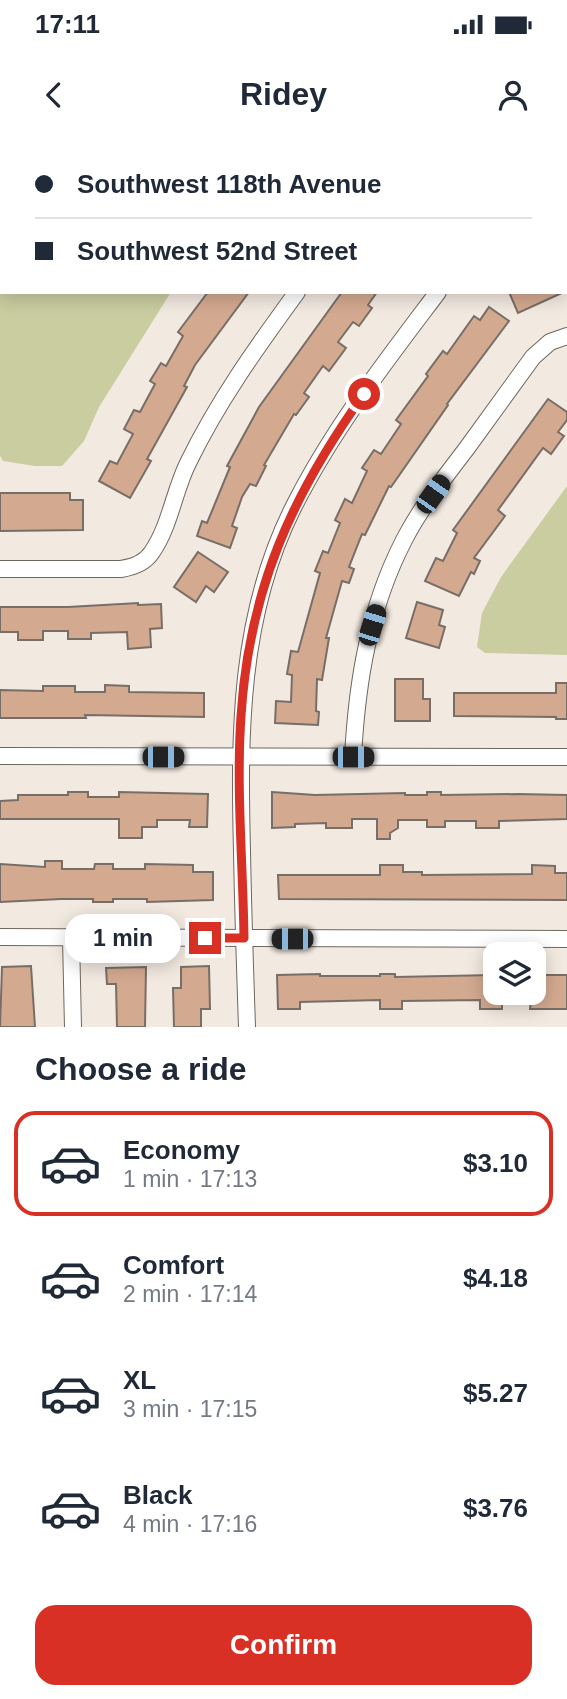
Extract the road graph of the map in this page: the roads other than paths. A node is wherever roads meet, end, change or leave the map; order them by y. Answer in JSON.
{"nodes":[{"id":1,"x":296,"y":294,"type":"edge"},
{"id":2,"x":438,"y":294,"type":"edge"},
{"id":3,"x":567,"y":336,"type":"edge"},
{"id":4,"x":0,"y":569,"type":"edge"},
{"id":5,"x":0,"y":757,"type":"edge"},
{"id":6,"x":240,"y":757,"type":"junction"},
{"id":7,"x":353,"y":757,"type":"junction"},
{"id":8,"x":567,"y":757,"type":"edge"},
{"id":9,"x":0,"y":937,"type":"edge"},
{"id":10,"x":71,"y":938,"type":"junction"},
{"id":11,"x":244,"y":938,"type":"junction"},
{"id":12,"x":567,"y":939,"type":"edge"},
{"id":13,"x":73,"y":1027,"type":"edge"},
{"id":14,"x":247,"y":1027,"type":"edge"}],
"edges":[{"from":1,"to":4,"type":"street"},
{"from":2,"to":6,"type":"street"},
{"from":3,"to":7,"type":"street"},
{"from":5,"to":6,"type":"street"},
{"from":6,"to":7,"type":"street"},
{"from":6,"to":11,"type":"street"},
{"from":7,"to":8,"type":"street"},
{"from":9,"to":10,"type":"street"},
{"from":10,"to":11,"type":"street"},
{"from":10,"to":13,"type":"street"},
{"from":11,"to":12,"type":"street"},
{"from":11,"to":14,"type":"street"}]}
